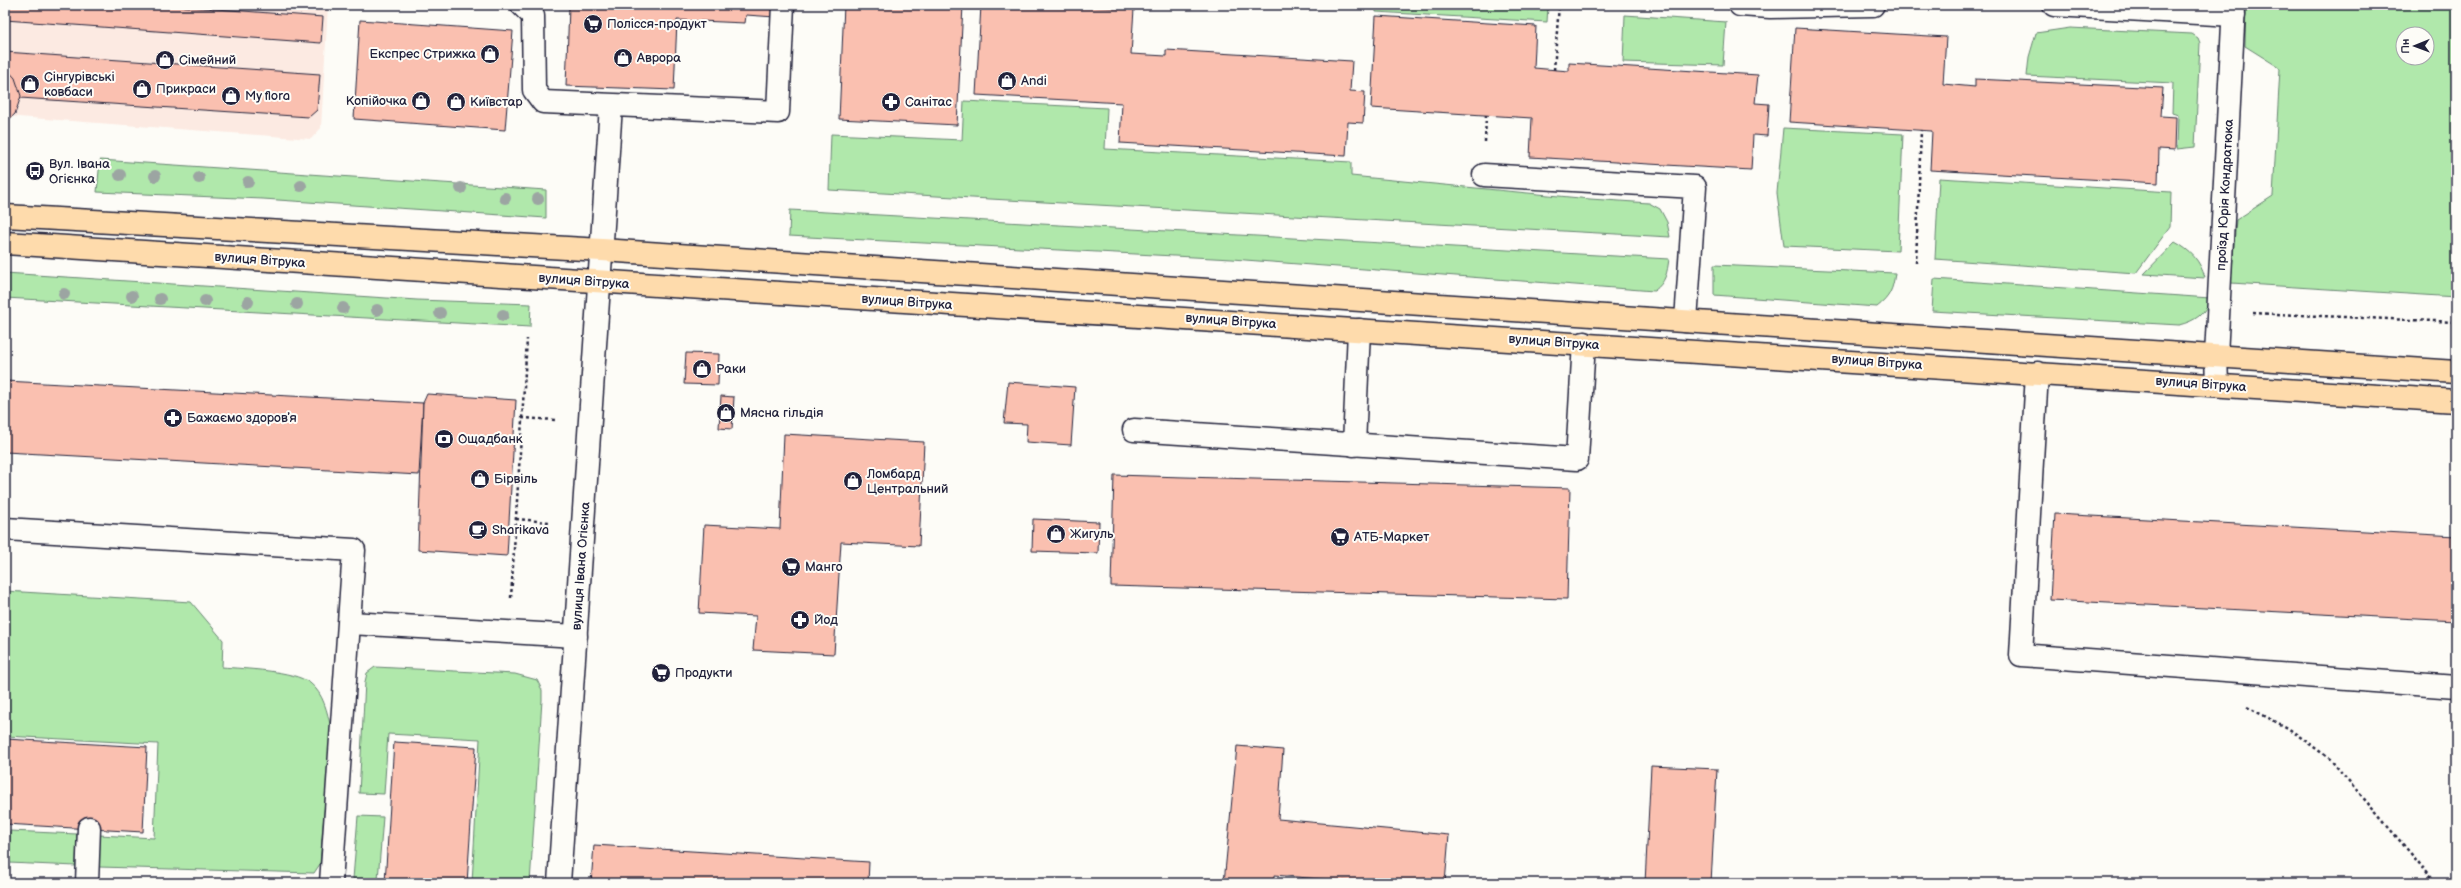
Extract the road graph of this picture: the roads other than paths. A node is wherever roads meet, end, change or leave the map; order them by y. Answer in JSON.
{"nodes":[{"id":1,"x":522,"y":5,"type":"edge"},
{"id":2,"x":783,"y":5,"type":"edge"},
{"id":3,"x":1740,"y":5,"type":"edge"},
{"id":4,"x":1873,"y":5,"type":"edge"},
{"id":5,"x":2054,"y":5,"type":"edge"},
{"id":6,"x":2234,"y":10,"type":"edge"},
{"id":7,"x":611,"y":106,"type":"junction"},
{"id":8,"x":1484,"y":175,"type":"dead end"},
{"id":9,"x":5,"y":216,"type":"edge"},
{"id":10,"x":5,"y":243,"type":"edge"},
{"id":11,"x":602,"y":250,"type":"junction"},
{"id":12,"x":600,"y":283,"type":"junction"},
{"id":13,"x":1686,"y":321,"type":"junction"},
{"id":14,"x":1359,"y":330,"type":"junction"},
{"id":15,"x":1584,"y":343,"type":"junction"},
{"id":16,"x":2216,"y":356,"type":"junction"},
{"id":17,"x":2456,"y":372,"type":"edge"},
{"id":18,"x":2037,"y":373,"type":"junction"},
{"id":19,"x":2217,"y":384,"type":"junction"},
{"id":20,"x":2456,"y":401,"type":"edge"},
{"id":21,"x":1134,"y":430,"type":"dead end"},
{"id":22,"x":1354,"y":445,"type":"junction"},
{"id":23,"x":5,"y":528,"type":"edge"},
{"id":24,"x":350,"y":623,"type":"junction"},
{"id":25,"x":576,"y":636,"type":"junction"},
{"id":26,"x":2456,"y":687,"type":"edge"},
{"id":27,"x":89,"y":828,"type":"dead end"},
{"id":28,"x":87,"y":883,"type":"edge"},
{"id":29,"x":331,"y":883,"type":"edge"},
{"id":30,"x":559,"y":883,"type":"edge"}],
"edges":[{"from":1,"to":7,"type":"street"},
{"from":2,"to":7,"type":"street"},
{"from":3,"to":4,"type":"street"},
{"from":5,"to":6,"type":"street"},
{"from":6,"to":16,"type":"street","name":"проїзд Юрія Кондратюка"},
{"from":7,"to":11,"type":"street","name":"вулиця Івана Огієнка"},
{"from":8,"to":13,"type":"street"},
{"from":9,"to":11,"type":"main road"},
{"from":10,"to":12,"type":"main road","name":"вулиця Вітрука"},
{"from":11,"to":12,"type":"street","name":"вулиця Івана Огієнка"},
{"from":11,"to":13,"type":"main road"},
{"from":12,"to":14,"type":"main road","name":"вулиця Вітрука"},
{"from":12,"to":25,"type":"street","name":"вулиця Івана Огієнка"},
{"from":13,"to":16,"type":"main road"},
{"from":14,"to":15,"type":"main road","name":"вулиця Вітрука"},
{"from":14,"to":22,"type":"street"},
{"from":15,"to":18,"type":"main road","name":"вулиця Вітрука"},
{"from":15,"to":22,"type":"street"},
{"from":16,"to":17,"type":"main road"},
{"from":16,"to":19,"type":"street","name":"проїзд Юрія Кондратюка"},
{"from":18,"to":19,"type":"main road","name":"вулиця Вітрука"},
{"from":18,"to":26,"type":"street"},
{"from":19,"to":20,"type":"main road","name":"вулиця Вітрука"},
{"from":21,"to":22,"type":"street"},
{"from":23,"to":24,"type":"street"},
{"from":24,"to":25,"type":"street"},
{"from":24,"to":29,"type":"street"},
{"from":25,"to":30,"type":"street","name":"вулиця Івана Огієнка"},
{"from":27,"to":28,"type":"street"}]}
